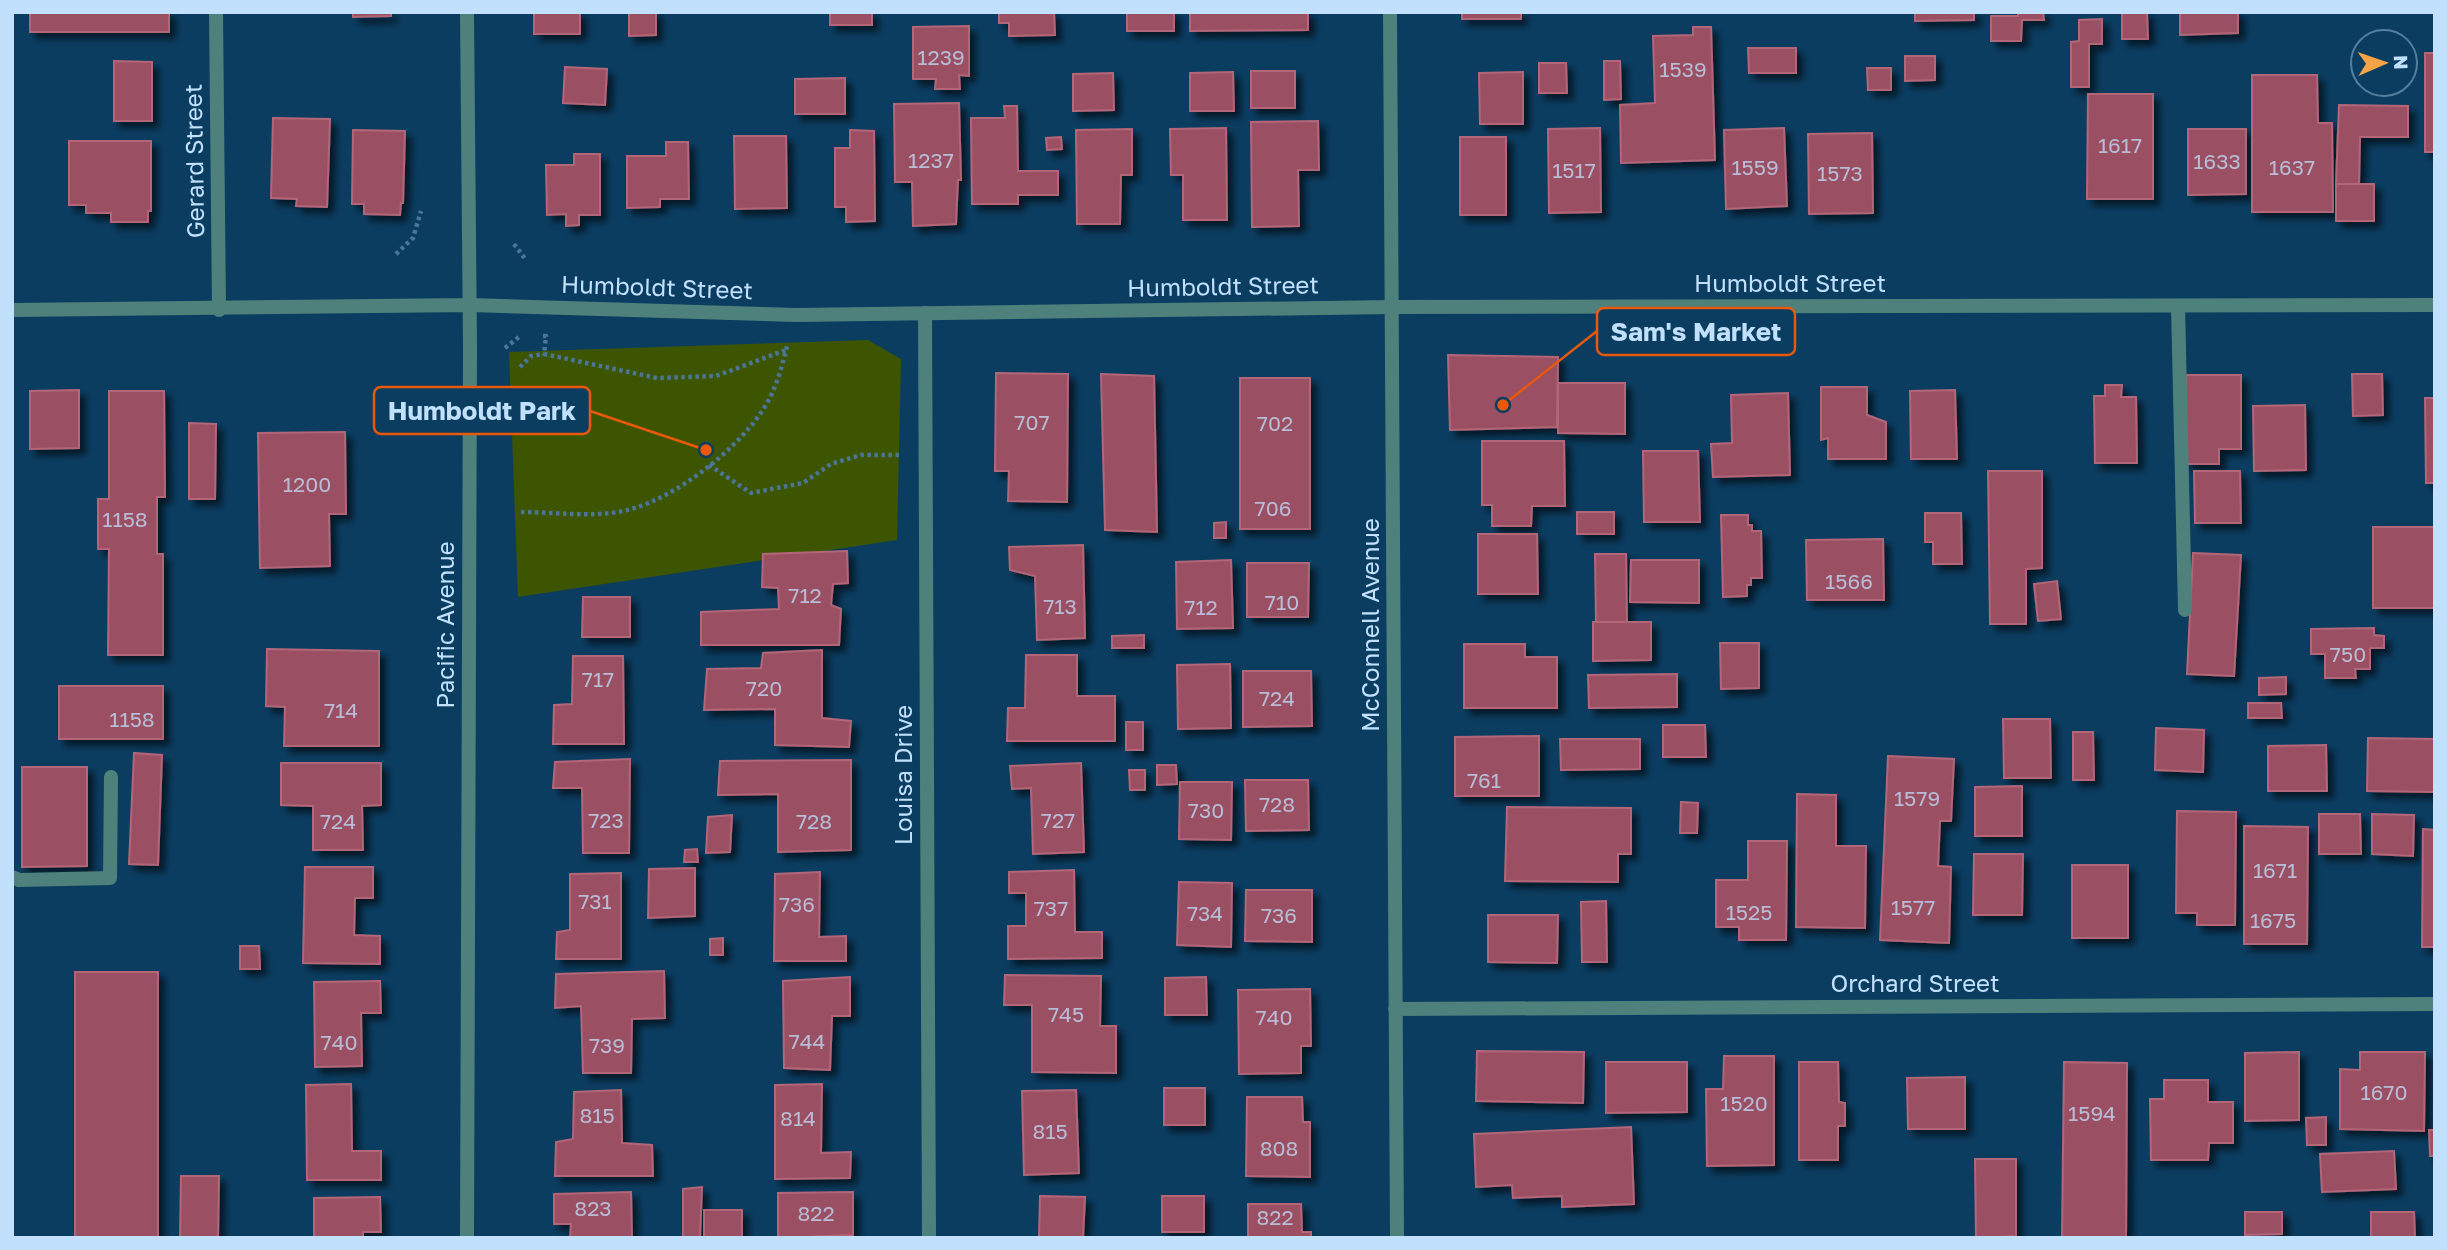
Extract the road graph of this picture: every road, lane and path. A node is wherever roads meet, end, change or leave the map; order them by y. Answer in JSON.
{"nodes":[{"id":1,"x":216,"y":12,"type":"edge"},
{"id":2,"x":467,"y":12,"type":"edge"},
{"id":3,"x":1390,"y":12,"type":"edge"},
{"id":4,"x":421,"y":211,"type":"dead end"},
{"id":5,"x":514,"y":244,"type":"dead end"},
{"id":6,"x":396,"y":254,"type":"dead end"},
{"id":7,"x":526,"y":260,"type":"dead end"},
{"id":8,"x":470,"y":305,"type":"junction"},
{"id":9,"x":2435,"y":305,"type":"edge"},
{"id":10,"x":2178,"y":306,"type":"junction"},
{"id":11,"x":1392,"y":307,"type":"junction"},
{"id":12,"x":12,"y":310,"type":"edge"},
{"id":13,"x":219,"y":310,"type":"junction"},
{"id":14,"x":925,"y":313,"type":"junction"},
{"id":15,"x":796,"y":315,"type":"junction"},
{"id":16,"x":525,"y":335,"type":"dead end"},
{"id":17,"x":536,"y":336,"type":"dead end"},
{"id":18,"x":505,"y":348,"type":"dead end"},
{"id":19,"x":786,"y":350,"type":"junction"},
{"id":20,"x":544,"y":354,"type":"junction"},
{"id":21,"x":520,"y":367,"type":"dead end"},
{"id":22,"x":925,"y":456,"type":"junction"},
{"id":23,"x":709,"y":465,"type":"junction"},
{"id":24,"x":521,"y":512,"type":"dead end"},
{"id":25,"x":2185,"y":610,"type":"dead end"},
{"id":26,"x":111,"y":777,"type":"dead end"},
{"id":27,"x":12,"y":877,"type":"edge"},
{"id":28,"x":2435,"y":1004,"type":"edge"},
{"id":29,"x":1395,"y":1009,"type":"junction"},
{"id":30,"x":467,"y":1238,"type":"edge"},
{"id":31,"x":929,"y":1238,"type":"edge"},
{"id":32,"x":1397,"y":1238,"type":"edge"}],
"edges":[{"from":1,"to":13,"type":"street","name":"Gerard Street"},
{"from":2,"to":8,"type":"street","name":"Pacific Avenue"},
{"from":3,"to":11,"type":"street","name":"McConnell Avenue"},
{"from":4,"to":6,"type":"path"},
{"from":5,"to":7,"type":"path"},
{"from":8,"to":13,"type":"street","name":"Humboldt Street"},
{"from":8,"to":15,"type":"street","name":"Humboldt Street"},
{"from":8,"to":30,"type":"street","name":"Pacific Avenue"},
{"from":9,"to":10,"type":"street","name":"Humboldt Street"},
{"from":10,"to":11,"type":"street","name":"Humboldt Street"},
{"from":10,"to":25,"type":"street"},
{"from":11,"to":14,"type":"street","name":"Humboldt Street"},
{"from":11,"to":29,"type":"street","name":"McConnell Avenue"},
{"from":12,"to":13,"type":"street","name":"Humboldt Street"},
{"from":14,"to":15,"type":"street","name":"Humboldt Street"},
{"from":14,"to":22,"type":"street","name":"Louisa Drive"},
{"from":15,"to":19,"type":"path"},
{"from":16,"to":18,"type":"path"},
{"from":17,"to":20,"type":"path"},
{"from":19,"to":20,"type":"path"},
{"from":19,"to":23,"type":"path"},
{"from":20,"to":21,"type":"path"},
{"from":22,"to":23,"type":"path"},
{"from":22,"to":31,"type":"street","name":"Louisa Drive"},
{"from":23,"to":24,"type":"path"},
{"from":26,"to":27,"type":"street"},
{"from":28,"to":29,"type":"street","name":"Orchard Street"},
{"from":29,"to":32,"type":"street","name":"McConnell Avenue"}]}
